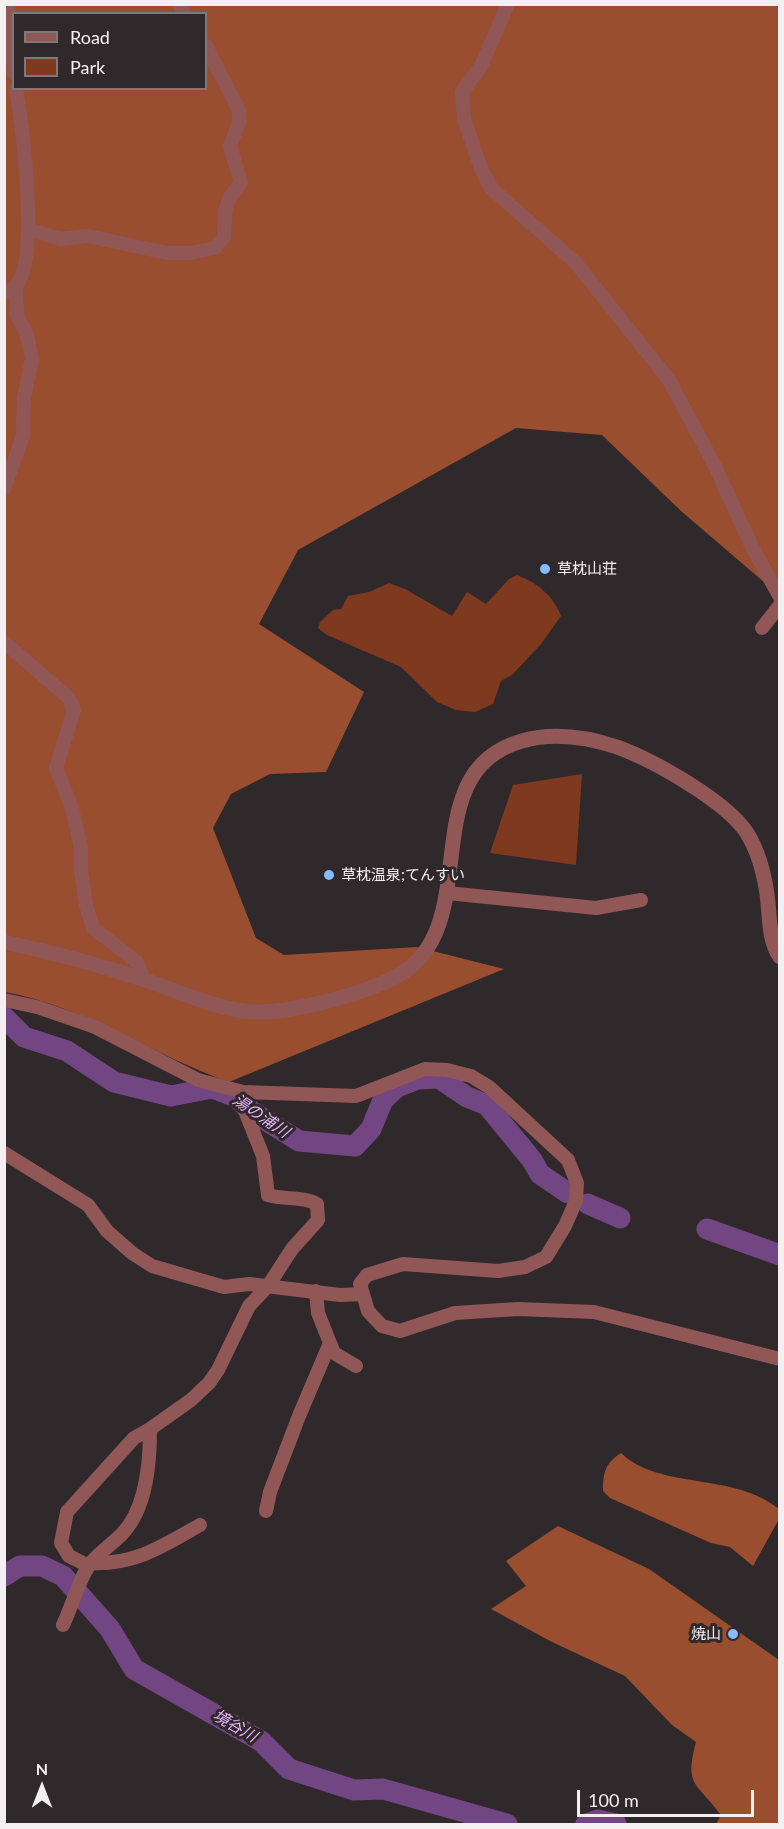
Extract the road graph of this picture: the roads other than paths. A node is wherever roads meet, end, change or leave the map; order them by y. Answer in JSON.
{"nodes":[{"id":1,"x":8,"y":4,"type":"edge"},
{"id":2,"x":508,"y":4,"type":"edge"},
{"id":3,"x":207,"y":48,"type":"edge"},
{"id":4,"x":12,"y":51,"type":"edge"},
{"id":5,"x":16,"y":90,"type":"edge"},
{"id":6,"x":28,"y":229,"type":"junction"},
{"id":7,"x":10,"y":289,"type":"edge"},
{"id":8,"x":4,"y":489,"type":"edge"},
{"id":9,"x":780,"y":597,"type":"edge"},
{"id":10,"x":780,"y":605,"type":"edge"},
{"id":11,"x":762,"y":628,"type":"dead end"},
{"id":12,"x":4,"y":642,"type":"edge"},
{"id":13,"x":447,"y":893,"type":"junction"},
{"id":14,"x":641,"y":900,"type":"dead end"},
{"id":15,"x":4,"y":942,"type":"edge"},
{"id":16,"x":780,"y":957,"type":"edge"},
{"id":17,"x":144,"y":980,"type":"junction"},
{"id":18,"x":4,"y":1000,"type":"edge"},
{"id":19,"x":243,"y":1099,"type":"junction"},
{"id":20,"x":4,"y":1153,"type":"edge"},
{"id":21,"x":268,"y":1286,"type":"junction"},
{"id":22,"x":316,"y":1291,"type":"junction"},
{"id":23,"x":363,"y":1294,"type":"junction"},
{"id":24,"x":330,"y":1343,"type":"junction"},
{"id":25,"x":780,"y":1359,"type":"edge"},
{"id":26,"x":356,"y":1366,"type":"dead end"},
{"id":27,"x":150,"y":1429,"type":"junction"},
{"id":28,"x":266,"y":1511,"type":"dead end"},
{"id":29,"x":200,"y":1525,"type":"dead end"},
{"id":30,"x":90,"y":1565,"type":"junction"},
{"id":31,"x":63,"y":1625,"type":"dead end"}],
"edges":[{"from":1,"to":4,"type":"street"},
{"from":2,"to":9,"type":"street"},
{"from":3,"to":6,"type":"street"},
{"from":5,"to":6,"type":"street"},
{"from":6,"to":7,"type":"street"},
{"from":7,"to":8,"type":"street"},
{"from":10,"to":11,"type":"street"},
{"from":12,"to":17,"type":"street"},
{"from":13,"to":14,"type":"street"},
{"from":13,"to":16,"type":"street"},
{"from":13,"to":17,"type":"street"},
{"from":15,"to":17,"type":"street"},
{"from":18,"to":19,"type":"street"},
{"from":19,"to":21,"type":"street"},
{"from":19,"to":23,"type":"street"},
{"from":20,"to":21,"type":"street"},
{"from":21,"to":22,"type":"street"},
{"from":21,"to":27,"type":"street"},
{"from":22,"to":23,"type":"street"},
{"from":22,"to":24,"type":"street"},
{"from":23,"to":25,"type":"street"},
{"from":24,"to":26,"type":"street"},
{"from":24,"to":28,"type":"street"},
{"from":27,"to":30,"type":"street"},
{"from":27,"to":30,"type":"street"},
{"from":29,"to":30,"type":"street"},
{"from":30,"to":31,"type":"street"}]}
